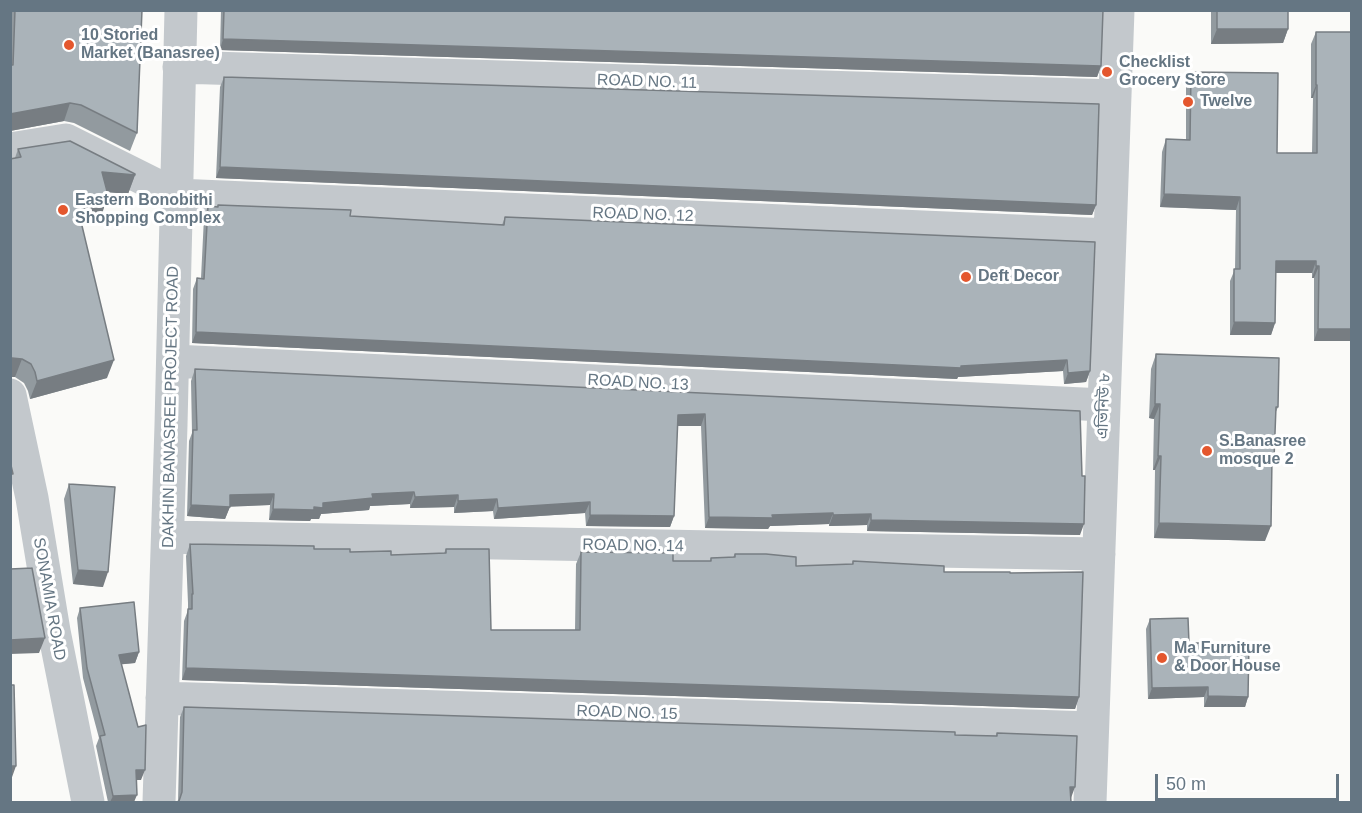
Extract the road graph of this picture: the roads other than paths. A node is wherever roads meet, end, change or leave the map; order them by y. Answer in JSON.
{"nodes":[{"id":1,"x":181,"y":10,"type":"edge"},
{"id":2,"x":1118,"y":10,"type":"edge"},
{"id":3,"x":179,"y":67,"type":"junction"},
{"id":4,"x":1114,"y":96,"type":"junction"},
{"id":5,"x":10,"y":149,"type":"edge"},
{"id":6,"x":176,"y":195,"type":"junction"},
{"id":7,"x":1110,"y":236,"type":"junction"},
{"id":8,"x":172,"y":361,"type":"junction"},
{"id":9,"x":10,"y":395,"type":"edge"},
{"id":10,"x":1104,"y":405,"type":"junction"},
{"id":11,"x":21,"y":498,"type":"edge"},
{"id":12,"x":168,"y":537,"type":"junction"},
{"id":13,"x":1099,"y":554,"type":"junction"},
{"id":14,"x":162,"y":698,"type":"junction"},
{"id":15,"x":1092,"y":728,"type":"junction"},
{"id":16,"x":88,"y":802,"type":"edge"},
{"id":17,"x":159,"y":802,"type":"edge"},
{"id":18,"x":1090,"y":802,"type":"edge"}],
"edges":[{"from":1,"to":3,"type":"street","name":"DAKHIN BANASREE PROJECT ROAD"},
{"from":2,"to":4,"type":"street","name":"এভিনিউ ৮"},
{"from":3,"to":4,"type":"street","name":"ROAD NO. 11"},
{"from":3,"to":6,"type":"street","name":"DAKHIN BANASREE PROJECT ROAD"},
{"from":4,"to":7,"type":"street","name":"এভিনিউ ৮"},
{"from":5,"to":6,"type":"street"},
{"from":6,"to":7,"type":"street","name":"ROAD NO. 12"},
{"from":6,"to":8,"type":"street","name":"DAKHIN BANASREE PROJECT ROAD"},
{"from":7,"to":10,"type":"street","name":"এভিনিউ ৮"},
{"from":8,"to":10,"type":"street","name":"ROAD NO. 13"},
{"from":8,"to":12,"type":"street","name":"DAKHIN BANASREE PROJECT ROAD"},
{"from":9,"to":11,"type":"street","name":"SONAMIA ROAD"},
{"from":10,"to":13,"type":"street","name":"এভিনিউ ৮"},
{"from":11,"to":16,"type":"street","name":"SONAMIA ROAD"},
{"from":12,"to":13,"type":"street","name":"ROAD NO. 14"},
{"from":12,"to":14,"type":"street","name":"DAKHIN BANASREE PROJECT ROAD"},
{"from":13,"to":15,"type":"street","name":"এভিনিউ ৮"},
{"from":14,"to":15,"type":"street","name":"ROAD NO. 15"},
{"from":14,"to":17,"type":"street","name":"DAKHIN BANASREE PROJECT ROAD"},
{"from":15,"to":18,"type":"street","name":"এভিনিউ ৮"}]}
